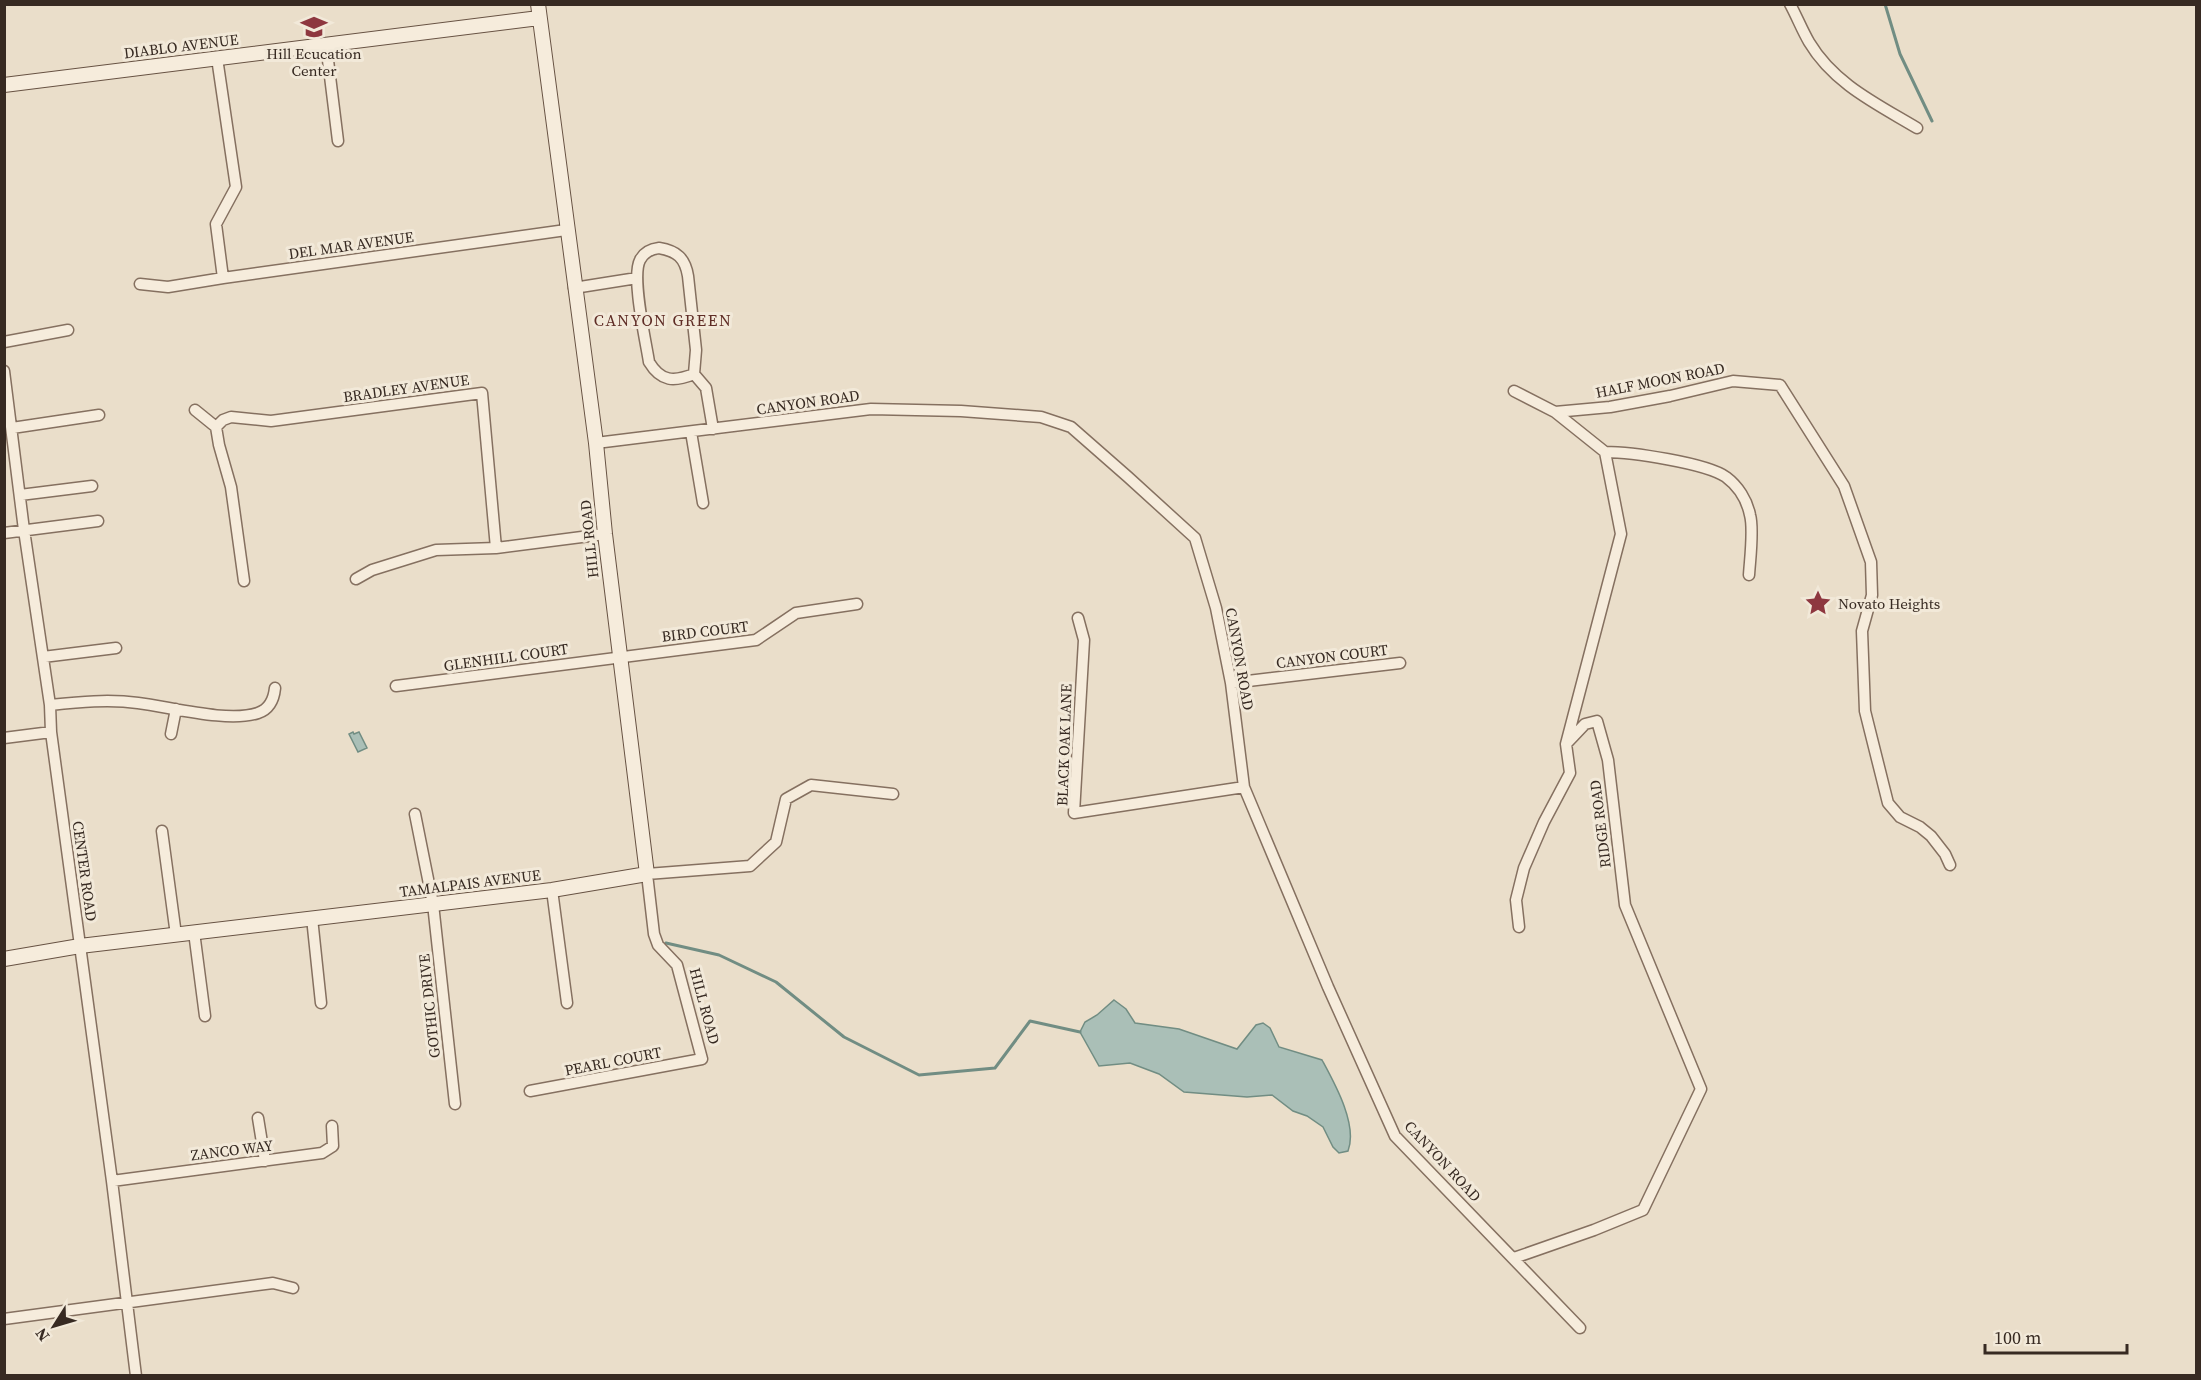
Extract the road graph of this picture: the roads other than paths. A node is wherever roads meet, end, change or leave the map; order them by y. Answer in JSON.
{"nodes":[{"id":1,"x":1790,"y":4,"type":"edge"},
{"id":2,"x":539,"y":11,"type":"edge"},
{"id":3,"x":326,"y":44,"type":"junction"},
{"id":4,"x":217,"y":58,"type":"junction"},
{"id":5,"x":4,"y":85,"type":"edge"},
{"id":6,"x":1917,"y":128,"type":"dead end"},
{"id":7,"x":338,"y":141,"type":"dead end"},
{"id":8,"x":566,"y":230,"type":"junction"},
{"id":9,"x":223,"y":278,"type":"junction"},
{"id":10,"x":637,"y":278,"type":"junction"},
{"id":11,"x":140,"y":285,"type":"dead end"},
{"id":12,"x":574,"y":288,"type":"junction"},
{"id":13,"x":69,"y":330,"type":"dead end"},
{"id":14,"x":4,"y":342,"type":"edge"},
{"id":15,"x":4,"y":371,"type":"edge"},
{"id":16,"x":694,"y":374,"type":"junction"},
{"id":17,"x":1514,"y":391,"type":"dead end"},
{"id":18,"x":195,"y":410,"type":"dead end"},
{"id":19,"x":1555,"y":412,"type":"junction"},
{"id":20,"x":99,"y":415,"type":"dead end"},
{"id":21,"x":216,"y":427,"type":"junction"},
{"id":22,"x":12,"y":428,"type":"junction"},
{"id":23,"x":713,"y":429,"type":"junction"},
{"id":24,"x":690,"y":432,"type":"junction"},
{"id":25,"x":596,"y":443,"type":"junction"},
{"id":26,"x":1605,"y":452,"type":"junction"},
{"id":27,"x":92,"y":486,"type":"dead end"},
{"id":28,"x":20,"y":495,"type":"junction"},
{"id":29,"x":703,"y":503,"type":"dead end"},
{"id":30,"x":98,"y":521,"type":"dead end"},
{"id":31,"x":24,"y":530,"type":"junction"},
{"id":32,"x":4,"y":533,"type":"edge"},
{"id":33,"x":605,"y":534,"type":"junction"},
{"id":34,"x":496,"y":548,"type":"junction"},
{"id":35,"x":1749,"y":575,"type":"dead end"},
{"id":36,"x":356,"y":579,"type":"dead end"},
{"id":37,"x":244,"y":581,"type":"dead end"},
{"id":38,"x":857,"y":604,"type":"dead end"},
{"id":39,"x":1077,"y":618,"type":"dead end"},
{"id":40,"x":116,"y":648,"type":"dead end"},
{"id":41,"x":43,"y":657,"type":"junction"},
{"id":42,"x":620,"y":657,"type":"junction"},
{"id":43,"x":1400,"y":663,"type":"dead end"},
{"id":44,"x":1232,"y":683,"type":"junction"},
{"id":45,"x":396,"y":686,"type":"dead end"},
{"id":46,"x":275,"y":688,"type":"dead end"},
{"id":47,"x":50,"y":705,"type":"junction"},
{"id":48,"x":176,"y":709,"type":"junction"},
{"id":49,"x":51,"y":732,"type":"junction"},
{"id":50,"x":171,"y":734,"type":"dead end"},
{"id":51,"x":4,"y":738,"type":"edge"},
{"id":52,"x":1566,"y":744,"type":"junction"},
{"id":53,"x":1244,"y":787,"type":"junction"},
{"id":54,"x":893,"y":794,"type":"dead end"},
{"id":55,"x":415,"y":814,"type":"dead end"},
{"id":56,"x":162,"y":831,"type":"dead end"},
{"id":57,"x":1950,"y":864,"type":"dead end"},
{"id":58,"x":647,"y":874,"type":"junction"},
{"id":59,"x":552,"y":890,"type":"junction"},
{"id":60,"x":433,"y":904,"type":"junction"},
{"id":61,"x":312,"y":918,"type":"junction"},
{"id":62,"x":1519,"y":927,"type":"dead end"},
{"id":63,"x":194,"y":932,"type":"junction"},
{"id":64,"x":176,"y":934,"type":"junction"},
{"id":65,"x":80,"y":946,"type":"junction"},
{"id":66,"x":4,"y":959,"type":"edge"},
{"id":67,"x":321,"y":1003,"type":"dead end"},
{"id":68,"x":567,"y":1003,"type":"dead end"},
{"id":69,"x":205,"y":1016,"type":"dead end"},
{"id":70,"x":702,"y":1059,"type":"joint"},
{"id":71,"x":530,"y":1091,"type":"dead end"},
{"id":72,"x":455,"y":1104,"type":"dead end"},
{"id":73,"x":258,"y":1118,"type":"dead end"},
{"id":74,"x":332,"y":1126,"type":"dead end"},
{"id":75,"x":265,"y":1161,"type":"junction"},
{"id":76,"x":112,"y":1181,"type":"junction"},
{"id":77,"x":1514,"y":1258,"type":"junction"},
{"id":78,"x":293,"y":1288,"type":"dead end"},
{"id":79,"x":128,"y":1303,"type":"junction"},
{"id":80,"x":4,"y":1318,"type":"edge"},
{"id":81,"x":1580,"y":1328,"type":"dead end"},
{"id":82,"x":136,"y":1376,"type":"edge"}],
"edges":[{"from":1,"to":6,"type":"street"},
{"from":2,"to":3,"type":"street","name":"DIABLO AVENUE"},
{"from":2,"to":8,"type":"street","name":"HILL ROAD"},
{"from":3,"to":4,"type":"street","name":"DIABLO AVENUE"},
{"from":3,"to":7,"type":"street"},
{"from":4,"to":5,"type":"street","name":"DIABLO AVENUE"},
{"from":4,"to":9,"type":"street"},
{"from":8,"to":9,"type":"street","name":"DEL MAR AVENUE"},
{"from":8,"to":12,"type":"street","name":"HILL ROAD"},
{"from":9,"to":11,"type":"street","name":"DEL MAR AVENUE"},
{"from":10,"to":12,"type":"street"},
{"from":10,"to":16,"type":"street"},
{"from":10,"to":16,"type":"street"},
{"from":12,"to":25,"type":"street","name":"HILL ROAD"},
{"from":13,"to":14,"type":"street"},
{"from":15,"to":22,"type":"street","name":"CENTER ROAD"},
{"from":16,"to":23,"type":"street"},
{"from":17,"to":19,"type":"street"},
{"from":18,"to":21,"type":"street"},
{"from":19,"to":26,"type":"street"},
{"from":19,"to":57,"type":"street","name":"HALF MOON ROAD"},
{"from":20,"to":22,"type":"street"},
{"from":21,"to":34,"type":"street","name":"BRADLEY AVENUE"},
{"from":21,"to":37,"type":"street"},
{"from":22,"to":28,"type":"street","name":"CENTER ROAD"},
{"from":23,"to":24,"type":"street","name":"CANYON ROAD"},
{"from":23,"to":44,"type":"street","name":"CANYON ROAD"},
{"from":24,"to":25,"type":"street","name":"CANYON ROAD"},
{"from":24,"to":29,"type":"street"},
{"from":25,"to":33,"type":"street","name":"HILL ROAD"},
{"from":26,"to":35,"type":"street"},
{"from":26,"to":52,"type":"street"},
{"from":27,"to":28,"type":"street"},
{"from":28,"to":31,"type":"street","name":"CENTER ROAD"},
{"from":30,"to":31,"type":"street"},
{"from":31,"to":32,"type":"street"},
{"from":31,"to":41,"type":"street","name":"CENTER ROAD"},
{"from":33,"to":34,"type":"street"},
{"from":33,"to":42,"type":"street","name":"HILL ROAD"},
{"from":34,"to":36,"type":"street"},
{"from":38,"to":42,"type":"street","name":"BIRD COURT"},
{"from":39,"to":53,"type":"street","name":"BLACK OAK LANE"},
{"from":40,"to":41,"type":"street"},
{"from":41,"to":47,"type":"street","name":"CENTER ROAD"},
{"from":42,"to":45,"type":"street","name":"GLENHILL COURT"},
{"from":42,"to":58,"type":"street","name":"HILL ROAD"},
{"from":43,"to":44,"type":"street","name":"CANYON COURT"},
{"from":44,"to":53,"type":"street","name":"CANYON ROAD"},
{"from":46,"to":48,"type":"street"},
{"from":47,"to":48,"type":"street"},
{"from":47,"to":49,"type":"street","name":"CENTER ROAD"},
{"from":48,"to":50,"type":"street"},
{"from":49,"to":51,"type":"street"},
{"from":49,"to":65,"type":"street","name":"CENTER ROAD"},
{"from":52,"to":62,"type":"street"},
{"from":52,"to":77,"type":"street","name":"RIDGE ROAD"},
{"from":53,"to":77,"type":"street","name":"CANYON ROAD"},
{"from":54,"to":58,"type":"street","name":"TAMALPAIS AVENUE"},
{"from":55,"to":60,"type":"street","name":"GOTHIC DRIVE"},
{"from":56,"to":64,"type":"street"},
{"from":58,"to":59,"type":"street","name":"TAMALPAIS AVENUE"},
{"from":58,"to":70,"type":"street","name":"HILL ROAD"},
{"from":59,"to":60,"type":"street","name":"TAMALPAIS AVENUE"},
{"from":59,"to":68,"type":"street"},
{"from":60,"to":61,"type":"street","name":"TAMALPAIS AVENUE"},
{"from":60,"to":72,"type":"street","name":"GOTHIC DRIVE"},
{"from":61,"to":63,"type":"street","name":"TAMALPAIS AVENUE"},
{"from":61,"to":67,"type":"street"},
{"from":63,"to":64,"type":"street","name":"TAMALPAIS AVENUE"},
{"from":63,"to":69,"type":"street"},
{"from":64,"to":65,"type":"street","name":"TAMALPAIS AVENUE"},
{"from":65,"to":66,"type":"street","name":"TAMALPAIS AVENUE"},
{"from":65,"to":76,"type":"street","name":"CENTER ROAD"},
{"from":70,"to":71,"type":"street","name":"PEARL COURT"},
{"from":73,"to":75,"type":"street"},
{"from":74,"to":75,"type":"street","name":"ZANCO WAY"},
{"from":75,"to":76,"type":"street","name":"ZANCO WAY"},
{"from":76,"to":79,"type":"street","name":"CENTER ROAD"},
{"from":77,"to":81,"type":"street","name":"CANYON ROAD"},
{"from":78,"to":79,"type":"street"},
{"from":79,"to":80,"type":"street"},
{"from":79,"to":82,"type":"street","name":"CENTER ROAD"}]}
